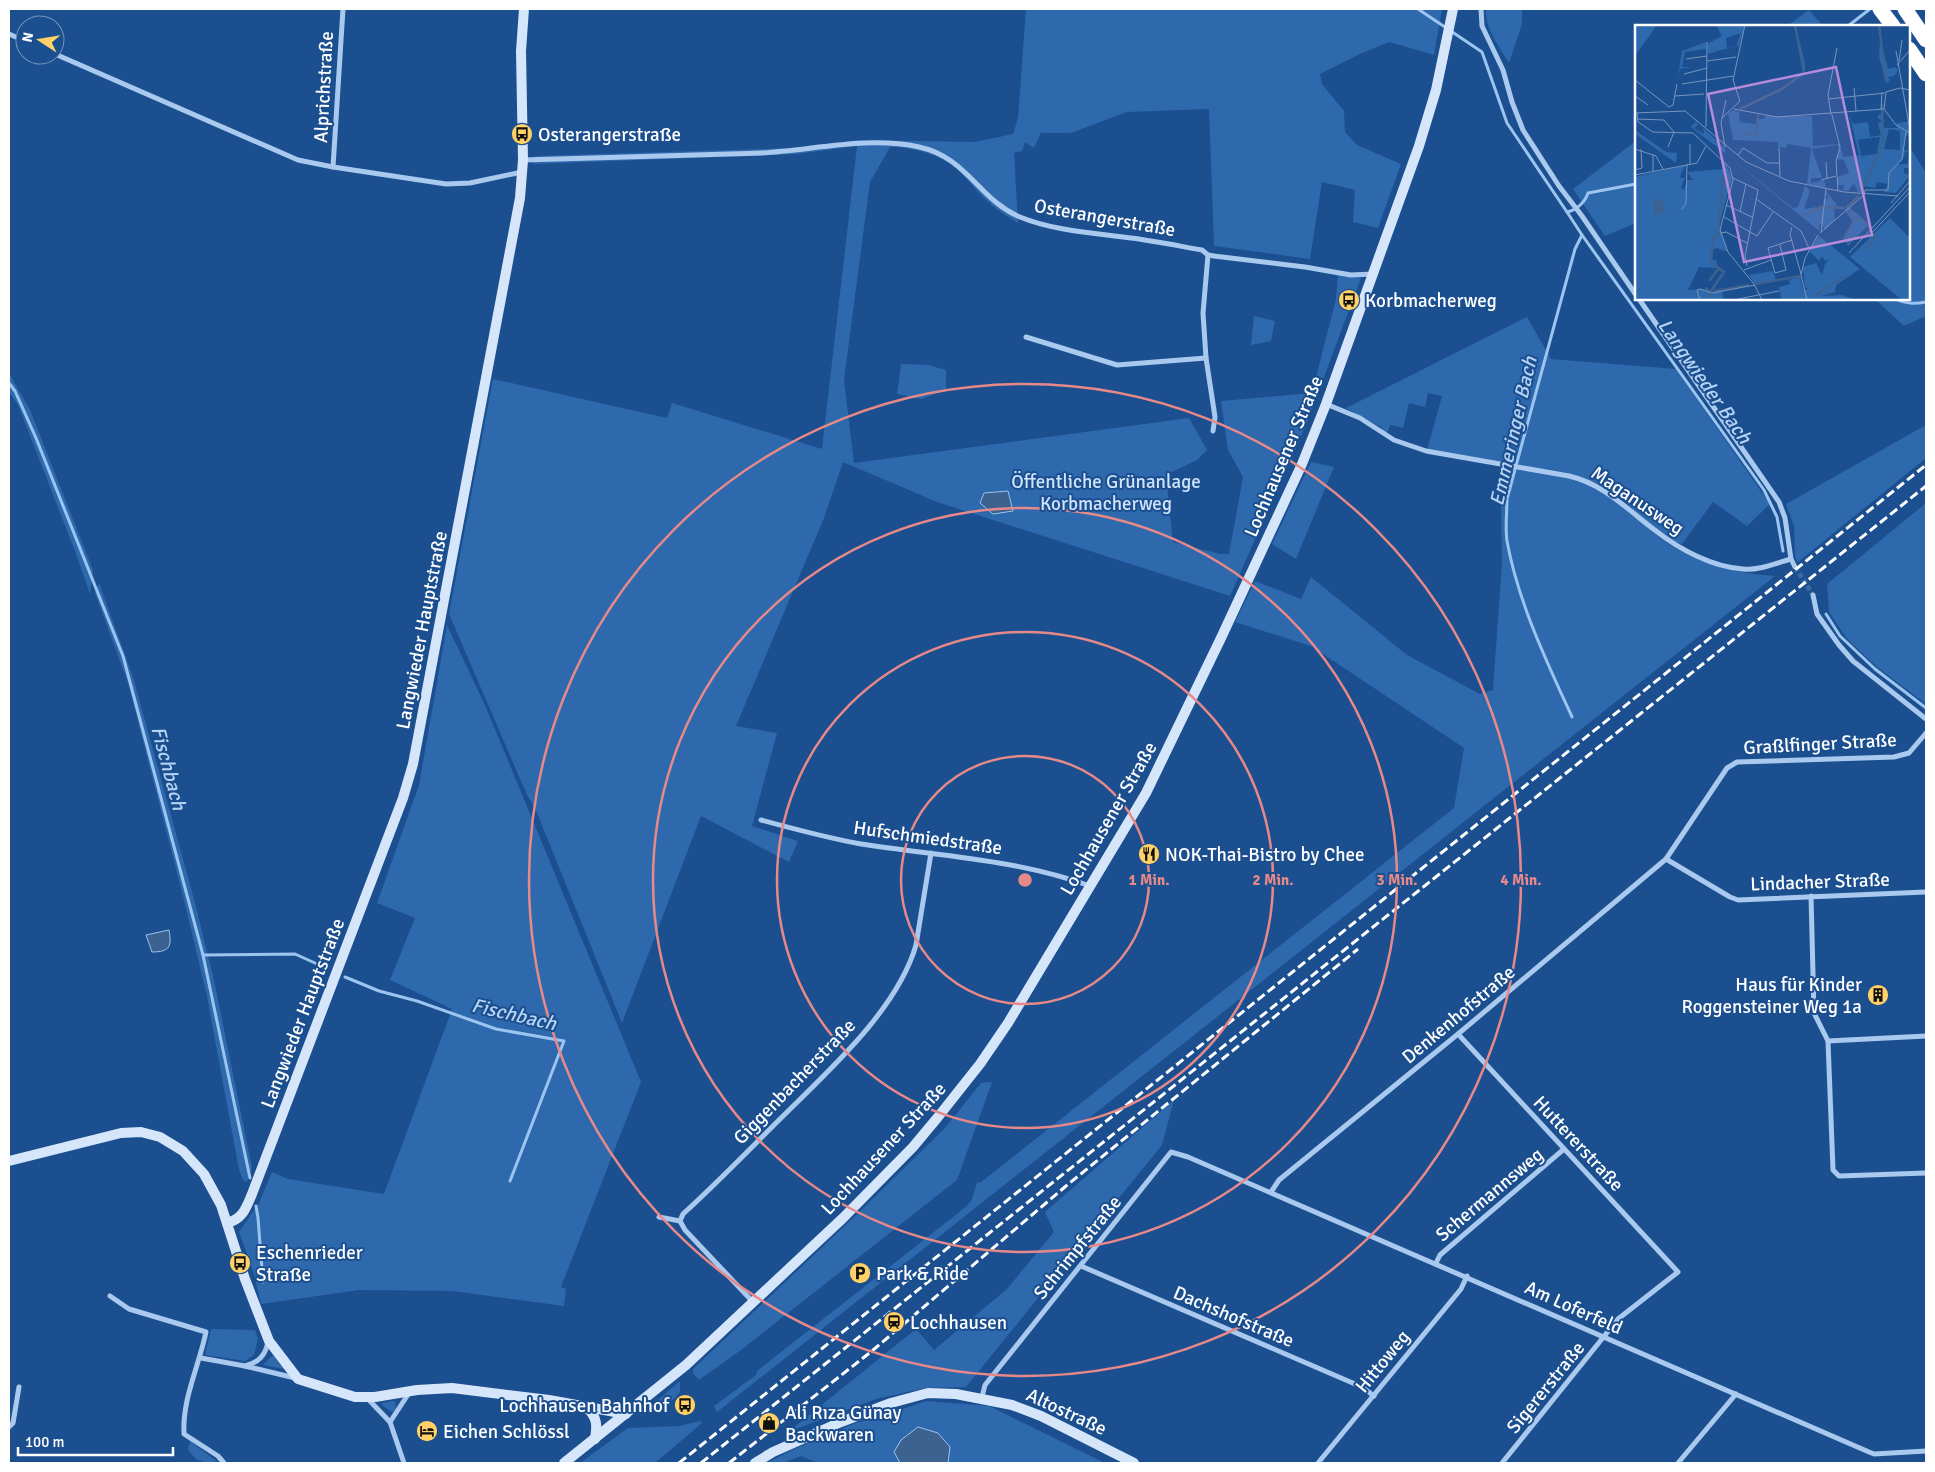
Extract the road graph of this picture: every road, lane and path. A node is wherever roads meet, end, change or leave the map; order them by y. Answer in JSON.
{"nodes":[{"id":1,"x":343,"y":9,"type":"edge"},
{"id":2,"x":524,"y":9,"type":"edge"},
{"id":3,"x":1453,"y":9,"type":"edge"},
{"id":4,"x":1481,"y":9,"type":"edge"},
{"id":5,"x":1905,"y":9,"type":"edge"},
{"id":6,"x":1926,"y":40,"type":"edge"},
{"id":7,"x":1910,"y":50,"type":"edge"},
{"id":8,"x":65,"y":58,"type":"edge"},
{"id":9,"x":1926,"y":74,"type":"edge"},
{"id":10,"x":524,"y":160,"type":"junction"},
{"id":11,"x":334,"y":167,"type":"junction"},
{"id":12,"x":523,"y":172,"type":"junction"},
{"id":13,"x":1208,"y":255,"type":"junction"},
{"id":14,"x":1373,"y":274,"type":"junction"},
{"id":15,"x":1635,"y":294,"type":"edge"},
{"id":16,"x":1640,"y":300,"type":"edge"},
{"id":17,"x":1026,"y":337,"type":"dead end"},
{"id":18,"x":1206,"y":358,"type":"junction"},
{"id":19,"x":1326,"y":404,"type":"junction"},
{"id":20,"x":1213,"y":431,"type":"dead end"},
{"id":21,"x":1792,"y":559,"type":"junction"},
{"id":22,"x":1795,"y":567,"type":"tunnel mouth"},
{"id":23,"x":1813,"y":595,"type":"tunnel mouth"},
{"id":24,"x":1926,"y":719,"type":"edge"},
{"id":25,"x":1926,"y":733,"type":"edge"},
{"id":26,"x":761,"y":820,"type":"dead end"},
{"id":27,"x":931,"y":853,"type":"junction"},
{"id":28,"x":1666,"y":859,"type":"junction"},
{"id":29,"x":1090,"y":886,"type":"junction"},
{"id":30,"x":1926,"y":892,"type":"edge"},
{"id":31,"x":1811,"y":896,"type":"junction"},
{"id":32,"x":1458,"y":1034,"type":"junction"},
{"id":33,"x":1926,"y":1036,"type":"edge"},
{"id":34,"x":1828,"y":1040,"type":"junction"},
{"id":35,"x":1564,"y":1149,"type":"junction"},
{"id":36,"x":9,"y":1160,"type":"edge"},
{"id":37,"x":1214,"y":1168,"type":"joint"},
{"id":38,"x":1926,"y":1173,"type":"edge"},
{"id":39,"x":1271,"y":1192,"type":"junction"},
{"id":40,"x":659,"y":1217,"type":"dead end"},
{"id":41,"x":680,"y":1221,"type":"junction"},
{"id":42,"x":227,"y":1223,"type":"junction"},
{"id":43,"x":1436,"y":1263,"type":"junction"},
{"id":44,"x":1081,"y":1266,"type":"junction"},
{"id":45,"x":1678,"y":1272,"type":"joint"},
{"id":46,"x":1466,"y":1276,"type":"junction"},
{"id":47,"x":110,"y":1296,"type":"dead end"},
{"id":48,"x":753,"y":1302,"type":"junction"},
{"id":49,"x":1604,"y":1337,"type":"junction"},
{"id":50,"x":269,"y":1341,"type":"junction"},
{"id":51,"x":201,"y":1358,"type":"junction"},
{"id":52,"x":245,"y":1366,"type":"junction"},
{"id":53,"x":298,"y":1379,"type":"junction"},
{"id":54,"x":19,"y":1387,"type":"dead end"},
{"id":55,"x":410,"y":1392,"type":"junction"},
{"id":56,"x":1736,"y":1394,"type":"junction"},
{"id":57,"x":1374,"y":1396,"type":"junction"},
{"id":58,"x":365,"y":1397,"type":"junction"},
{"id":59,"x":982,"y":1397,"type":"junction"},
{"id":60,"x":587,"y":1408,"type":"junction"},
{"id":61,"x":626,"y":1414,"type":"junction"},
{"id":62,"x":390,"y":1422,"type":"junction"},
{"id":63,"x":9,"y":1427,"type":"edge"},
{"id":64,"x":594,"y":1439,"type":"junction"},
{"id":65,"x":1926,"y":1451,"type":"edge"},
{"id":66,"x":224,"y":1463,"type":"edge"},
{"id":67,"x":404,"y":1463,"type":"edge"},
{"id":68,"x":564,"y":1463,"type":"edge"},
{"id":69,"x":755,"y":1463,"type":"edge"},
{"id":70,"x":1134,"y":1463,"type":"edge"},
{"id":71,"x":1318,"y":1463,"type":"edge"},
{"id":72,"x":1502,"y":1463,"type":"edge"},
{"id":73,"x":1678,"y":1463,"type":"edge"}],
"edges":[{"from":1,"to":11,"type":"street","name":"Alprichstraße"},
{"from":2,"to":10,"type":"main road","name":"Langwieder Hauptstraße"},
{"from":3,"to":14,"type":"main road","name":"Lochhausener Straße"},
{"from":4,"to":15,"type":"street"},
{"from":5,"to":6,"type":"highway"},
{"from":7,"to":9,"type":"highway"},
{"from":8,"to":11,"type":"street"},
{"from":10,"to":12,"type":"main road","name":"Langwieder Hauptstraße"},
{"from":10,"to":13,"type":"street","name":"Osterangerstraße"},
{"from":11,"to":12,"type":"street"},
{"from":12,"to":42,"type":"main road","name":"Langwieder Hauptstraße"},
{"from":13,"to":14,"type":"street","name":"Osterangerstraße"},
{"from":13,"to":18,"type":"street"},
{"from":14,"to":19,"type":"main road","name":"Lochhausener Straße"},
{"from":16,"to":21,"type":"street"},
{"from":17,"to":18,"type":"street"},
{"from":18,"to":20,"type":"street"},
{"from":19,"to":21,"type":"street","name":"Maganusweg"},
{"from":19,"to":29,"type":"main road","name":"Lochhausener Straße"},
{"from":21,"to":22,"type":"street"},
{"from":23,"to":24,"type":"street"},
{"from":25,"to":28,"type":"street","name":"Graßlfinger Straße"},
{"from":26,"to":27,"type":"street","name":"Hufschmiedstraße"},
{"from":27,"to":29,"type":"street","name":"Hufschmiedstraße"},
{"from":27,"to":41,"type":"street","name":"Giggenbacherstraße"},
{"from":28,"to":31,"type":"street","name":"Lindacher Straße"},
{"from":28,"to":32,"type":"street","name":"Denkenhofstraße"},
{"from":29,"to":48,"type":"main road","name":"Lochhausener Straße"},
{"from":30,"to":31,"type":"street","name":"Lindacher Straße"},
{"from":31,"to":34,"type":"street"},
{"from":32,"to":35,"type":"street","name":"Huttererstraße"},
{"from":32,"to":39,"type":"street","name":"Denkenhofstraße"},
{"from":33,"to":34,"type":"street"},
{"from":34,"to":38,"type":"street"},
{"from":35,"to":43,"type":"street","name":"Schermannsweg"},
{"from":35,"to":45,"type":"street","name":"Huttererstraße"},
{"from":36,"to":42,"type":"main road"},
{"from":37,"to":39,"type":"street","name":"Am Loferfeld"},
{"from":37,"to":44,"type":"street","name":"Schrimpfstraße"},
{"from":39,"to":43,"type":"street","name":"Am Loferfeld"},
{"from":40,"to":41,"type":"street"},
{"from":41,"to":48,"type":"street"},
{"from":42,"to":50,"type":"main road"},
{"from":43,"to":46,"type":"street","name":"Am Loferfeld"},
{"from":44,"to":57,"type":"street","name":"Dachshofstraße"},
{"from":44,"to":59,"type":"street","name":"Schrimpfstraße"},
{"from":45,"to":49,"type":"street","name":"Sigererstraße"},
{"from":46,"to":49,"type":"street","name":"Am Loferfeld"},
{"from":46,"to":57,"type":"street","name":"Hittoweg"},
{"from":47,"to":51,"type":"street"},
{"from":48,"to":61,"type":"main road","name":"Lochhausener Straße"},
{"from":49,"to":56,"type":"street","name":"Am Loferfeld"},
{"from":49,"to":72,"type":"street","name":"Sigererstraße"},
{"from":50,"to":52,"type":"street"},
{"from":50,"to":53,"type":"main road"},
{"from":51,"to":52,"type":"street"},
{"from":51,"to":66,"type":"street"},
{"from":52,"to":53,"type":"street"},
{"from":53,"to":58,"type":"main road"},
{"from":54,"to":63,"type":"street"},
{"from":55,"to":58,"type":"main road"},
{"from":55,"to":60,"type":"main road"},
{"from":55,"to":62,"type":"street"},
{"from":56,"to":65,"type":"street","name":"Am Loferfeld"},
{"from":56,"to":73,"type":"street"},
{"from":57,"to":71,"type":"street","name":"Hittoweg"},
{"from":58,"to":62,"type":"street"},
{"from":59,"to":69,"type":"main road","name":"Altostraße"},
{"from":59,"to":70,"type":"main road","name":"Altostraße"},
{"from":60,"to":61,"type":"main road"},
{"from":60,"to":64,"type":"main road"},
{"from":61,"to":64,"type":"main road","name":"Lochhausener Straße"},
{"from":62,"to":67,"type":"street"},
{"from":64,"to":68,"type":"main road","name":"Lochhausener Straße"}]}
